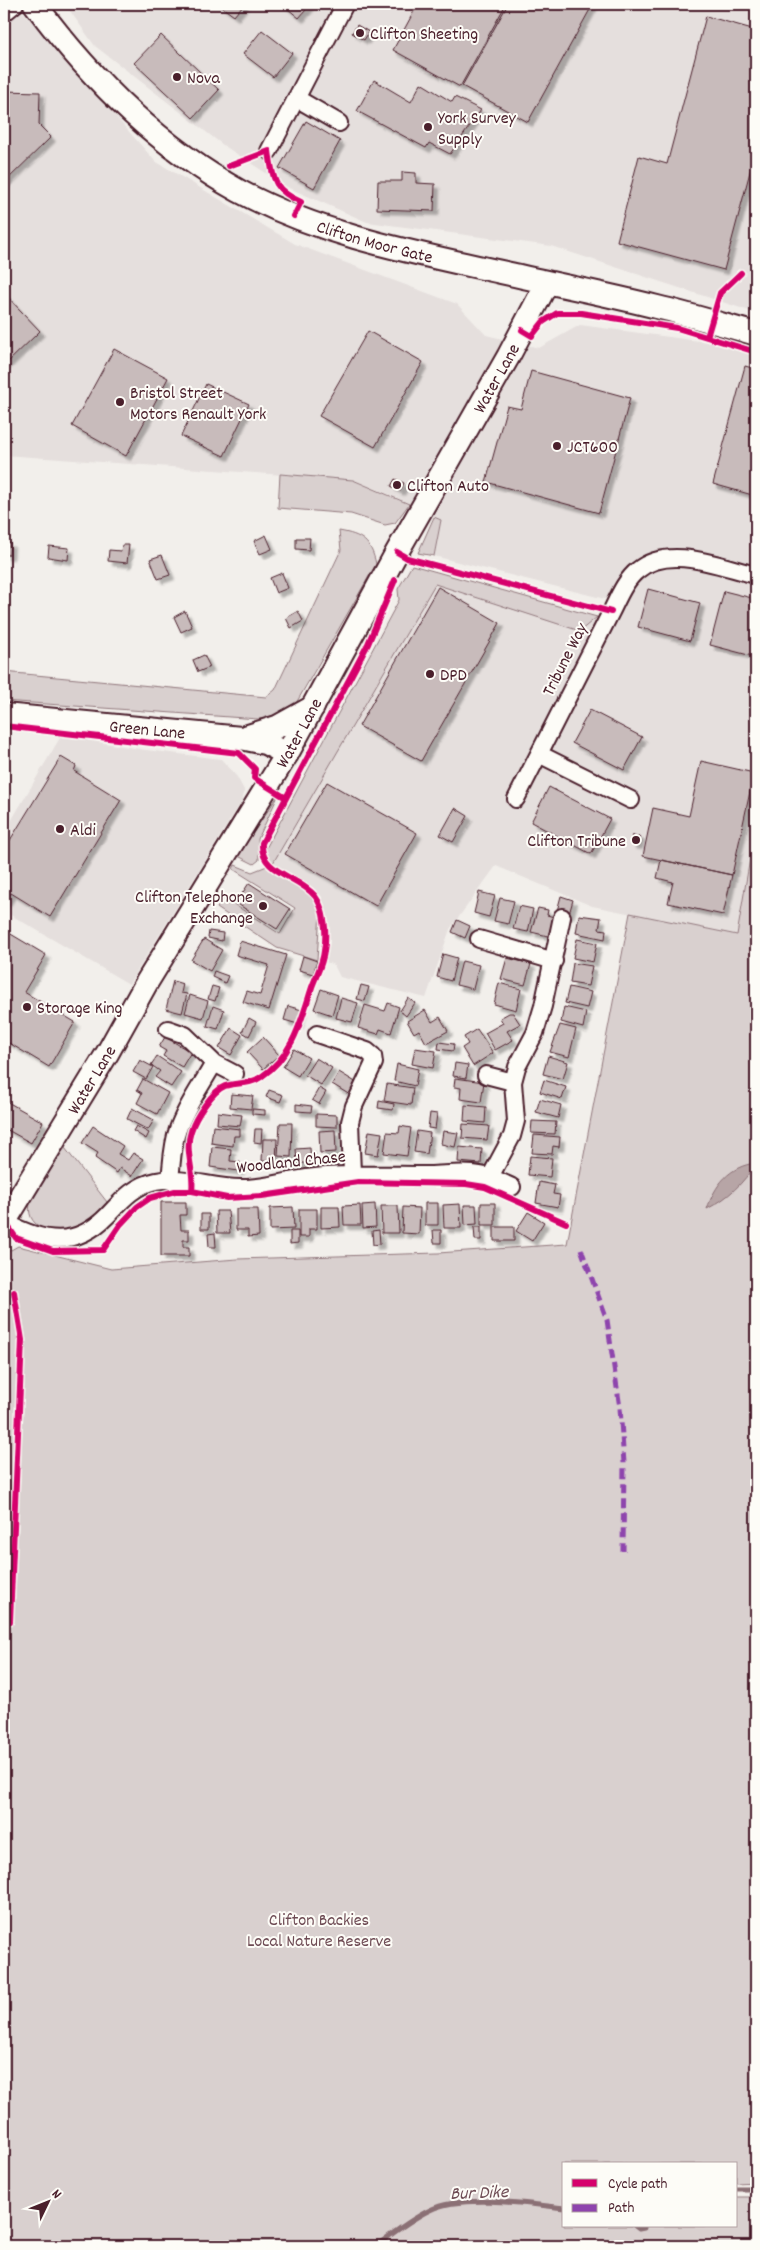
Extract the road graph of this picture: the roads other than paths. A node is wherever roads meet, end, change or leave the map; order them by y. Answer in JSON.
{"nodes":[{"id":1,"x":15,"y":4,"type":"edge"},
{"id":2,"x":35,"y":4,"type":"edge"},
{"id":3,"x":345,"y":4,"type":"edge"},
{"id":4,"x":4,"y":13,"type":"edge"},
{"id":5,"x":296,"y":98,"type":"junction"},
{"id":6,"x":339,"y":123,"type":"dead end"},
{"id":7,"x":269,"y":151,"type":"dead end"},
{"id":8,"x":547,"y":283,"type":"junction"},
{"id":9,"x":756,"y":334,"type":"edge"},
{"id":10,"x":756,"y":575,"type":"edge"},
{"id":11,"x":314,"y":706,"type":"junction"},
{"id":12,"x":4,"y":715,"type":"edge"},
{"id":13,"x":241,"y":738,"type":"junction"},
{"id":14,"x":287,"y":754,"type":"junction"},
{"id":15,"x":539,"y":754,"type":"junction"},
{"id":16,"x":516,"y":799,"type":"dead end"},
{"id":17,"x":631,"y":800,"type":"dead end"},
{"id":18,"x":562,"y":917,"type":"dead end"},
{"id":19,"x":479,"y":939,"type":"dead end"},
{"id":20,"x":554,"y":960,"type":"junction"},
{"id":21,"x":168,"y":1029,"type":"dead end"},
{"id":22,"x":317,"y":1034,"type":"dead end"},
{"id":23,"x":214,"y":1064,"type":"junction"},
{"id":24,"x":235,"y":1074,"type":"dead end"},
{"id":25,"x":486,"y":1075,"type":"dead end"},
{"id":26,"x":513,"y":1082,"type":"junction"},
{"id":27,"x":352,"y":1173,"type":"junction"},
{"id":28,"x":490,"y":1177,"type":"junction"},
{"id":29,"x":170,"y":1180,"type":"junction"},
{"id":30,"x":512,"y":1187,"type":"dead end"},
{"id":31,"x":4,"y":1223,"type":"edge"}],
"edges":[{"from":1,"to":4,"type":"street"},
{"from":2,"to":8,"type":"street","name":"Clifton Moor Gate"},
{"from":3,"to":5,"type":"street"},
{"from":5,"to":6,"type":"street"},
{"from":5,"to":7,"type":"street"},
{"from":8,"to":9,"type":"street","name":"Clifton Moor Gate"},
{"from":8,"to":11,"type":"street","name":"Water Lane"},
{"from":10,"to":15,"type":"street","name":"Tribune Way"},
{"from":11,"to":13,"type":"street"},
{"from":11,"to":14,"type":"street","name":"Water Lane"},
{"from":12,"to":13,"type":"street","name":"Green Lane"},
{"from":13,"to":14,"type":"street","name":"Green Lane"},
{"from":14,"to":31,"type":"street","name":"Water Lane"},
{"from":15,"to":16,"type":"street","name":"Tribune Way"},
{"from":15,"to":17,"type":"street"},
{"from":18,"to":20,"type":"street"},
{"from":19,"to":20,"type":"street"},
{"from":20,"to":26,"type":"street"},
{"from":21,"to":23,"type":"street"},
{"from":22,"to":27,"type":"street"},
{"from":23,"to":24,"type":"street"},
{"from":23,"to":29,"type":"street"},
{"from":25,"to":26,"type":"street"},
{"from":26,"to":28,"type":"street"},
{"from":27,"to":28,"type":"street","name":"Woodland Chase"},
{"from":27,"to":29,"type":"street","name":"Woodland Chase"},
{"from":28,"to":30,"type":"street","name":"Woodland Chase"},
{"from":29,"to":31,"type":"street","name":"Woodland Chase"}]}
